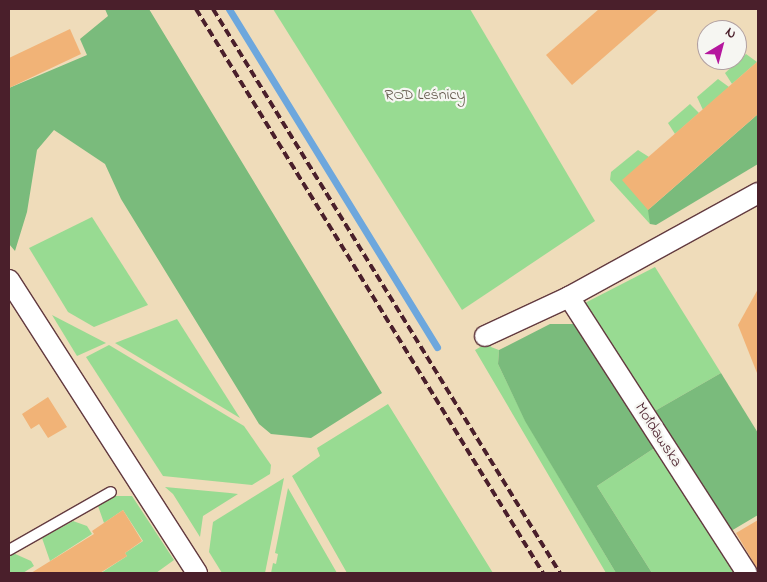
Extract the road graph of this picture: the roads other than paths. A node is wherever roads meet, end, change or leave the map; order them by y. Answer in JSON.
{"nodes":[{"id":1,"x":758,"y":193,"type":"edge"},
{"id":2,"x":9,"y":280,"type":"edge"},
{"id":3,"x":569,"y":297,"type":"junction"},
{"id":4,"x":485,"y":336,"type":"dead end"},
{"id":5,"x":112,"y":492,"type":"dead end"},
{"id":6,"x":9,"y":550,"type":"edge"},
{"id":7,"x":197,"y":573,"type":"edge"},
{"id":8,"x":747,"y":573,"type":"edge"}],
"edges":[{"from":1,"to":3,"type":"street"},
{"from":2,"to":7,"type":"street"},
{"from":3,"to":4,"type":"street"},
{"from":3,"to":8,"type":"street","name":"Mołdawska"},
{"from":5,"to":6,"type":"lane"}]}
